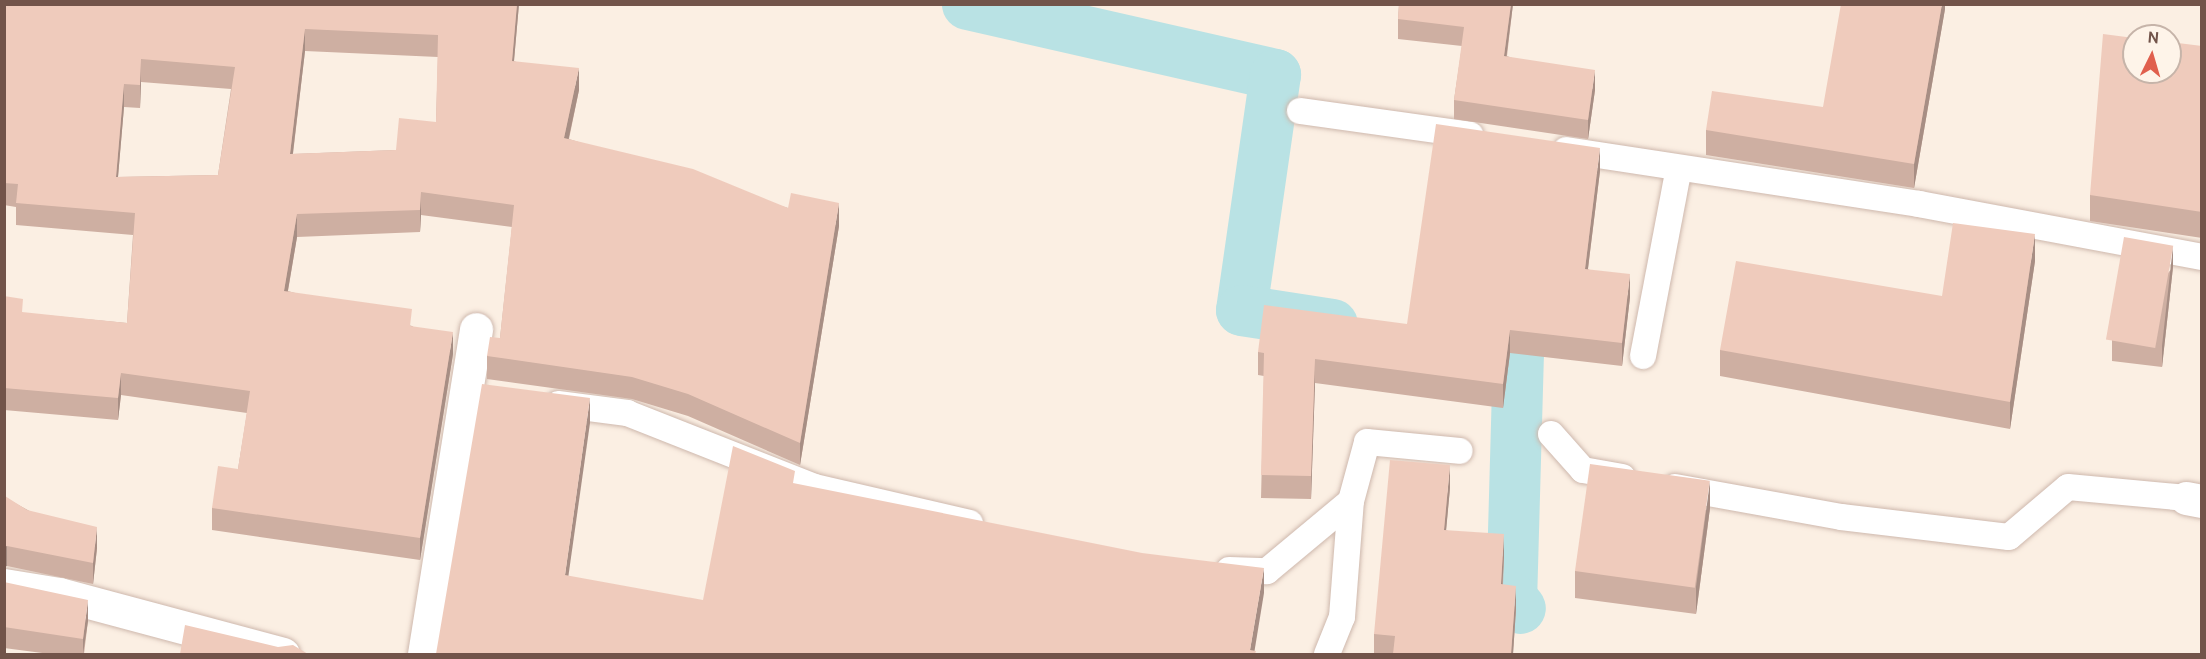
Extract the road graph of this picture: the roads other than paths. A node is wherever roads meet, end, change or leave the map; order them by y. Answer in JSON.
{"nodes":[{"id":1,"x":1300,"y":111,"type":"dead end"},
{"id":2,"x":1494,"y":139,"type":"edge"},
{"id":3,"x":1540,"y":146,"type":"edge"},
{"id":4,"x":1679,"y":168,"type":"junction"},
{"id":5,"x":2202,"y":257,"type":"edge"},
{"id":6,"x":476,"y":329,"type":"dead end"},
{"id":7,"x":1643,"y":356,"type":"dead end"},
{"id":8,"x":534,"y":401,"type":"edge"},
{"id":9,"x":1551,"y":434,"type":"dead end"},
{"id":10,"x":1460,"y":450,"type":"dead end"},
{"id":11,"x":2194,"y":499,"type":"edge"},
{"id":12,"x":1352,"y":501,"type":"junction"},
{"id":13,"x":991,"y":530,"type":"edge"},
{"id":14,"x":1201,"y":568,"type":"edge"},
{"id":15,"x":4,"y":585,"type":"edge"},
{"id":16,"x":283,"y":654,"type":"edge"},
{"id":17,"x":424,"y":654,"type":"edge"},
{"id":18,"x":1327,"y":654,"type":"edge"}],
"edges":[{"from":1,"to":2,"type":"lane"},
{"from":3,"to":4,"type":"lane"},
{"from":4,"to":5,"type":"lane"},
{"from":4,"to":7,"type":"lane"},
{"from":6,"to":17,"type":"street"},
{"from":8,"to":13,"type":"lane"},
{"from":9,"to":11,"type":"lane"},
{"from":10,"to":12,"type":"lane"},
{"from":12,"to":14,"type":"lane"},
{"from":12,"to":18,"type":"lane"},
{"from":15,"to":16,"type":"street"}]}
